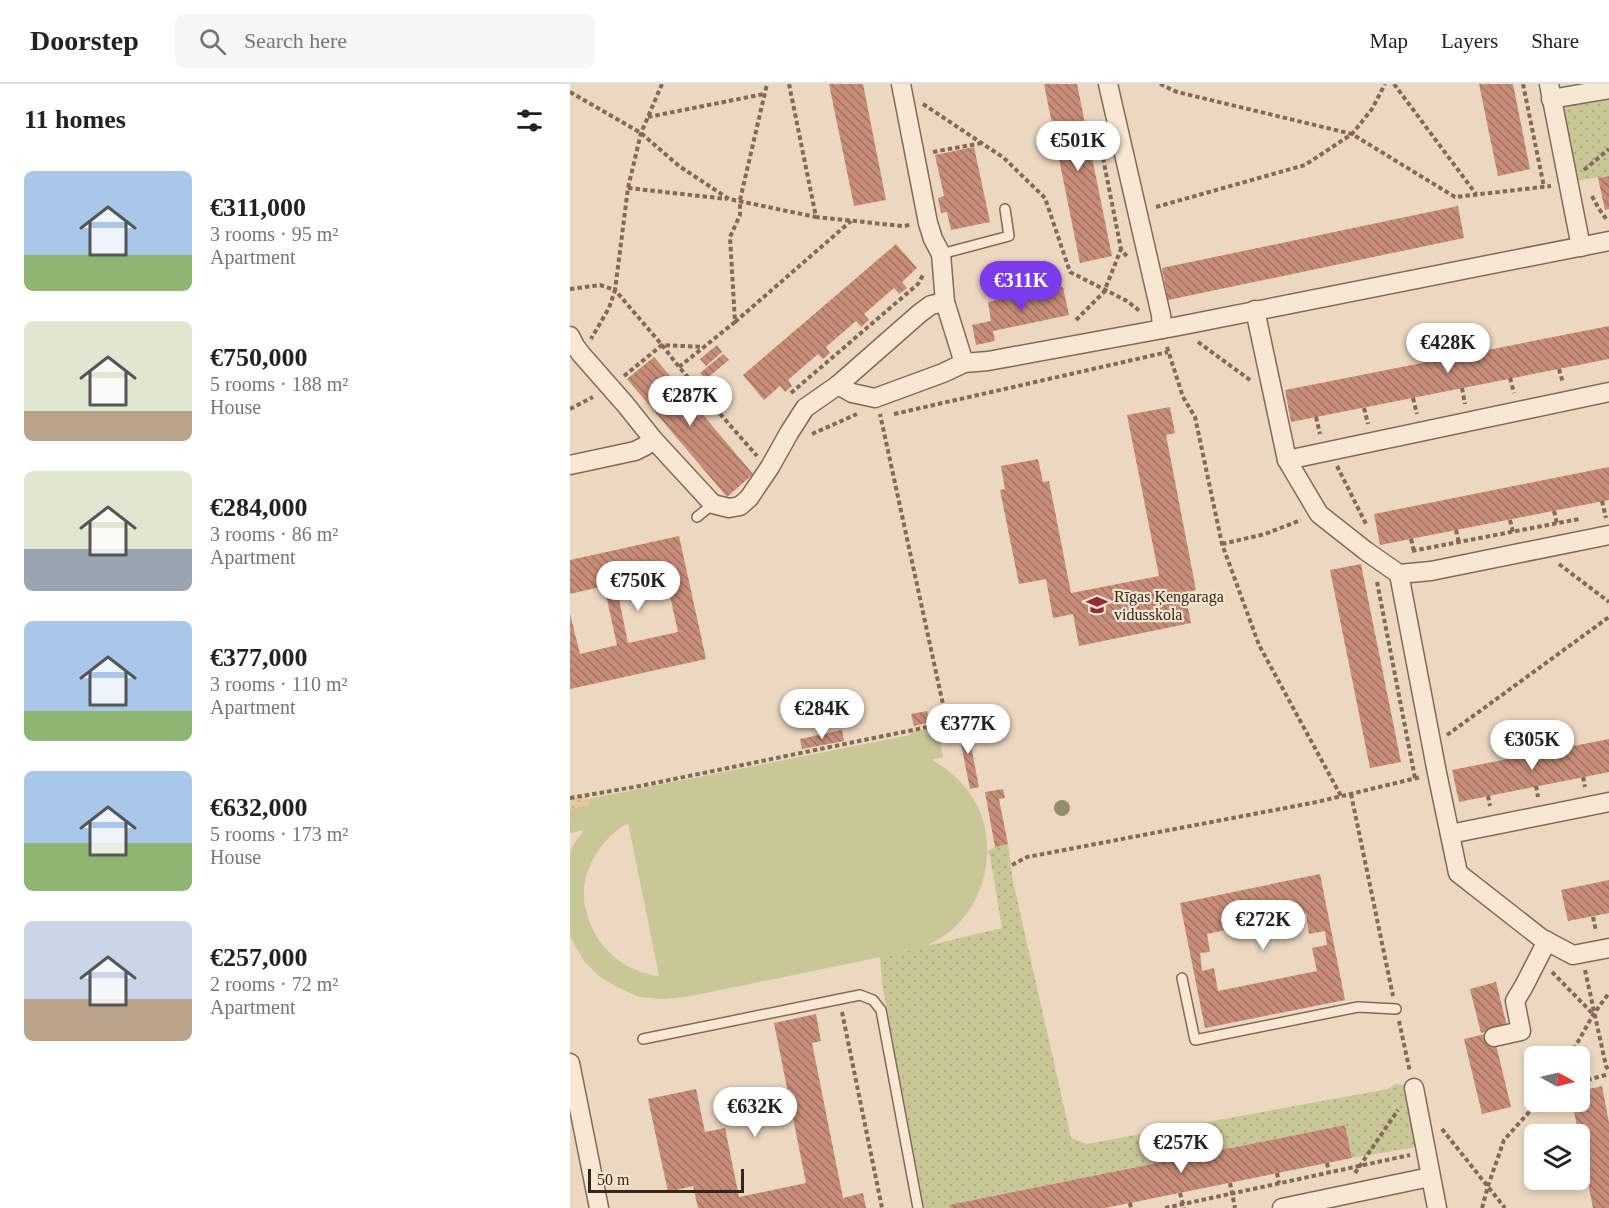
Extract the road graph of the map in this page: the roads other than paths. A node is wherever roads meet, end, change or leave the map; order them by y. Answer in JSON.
{"nodes":[{"id":1,"x":1108,"y":84,"type":"edge"},
{"id":2,"x":1609,"y":89,"type":"edge"},
{"id":3,"x":902,"y":90,"type":"edge"},
{"id":4,"x":1550,"y":91,"type":"edge"},
{"id":5,"x":1005,"y":209,"type":"dead end"},
{"id":6,"x":1609,"y":241,"type":"edge"},
{"id":7,"x":1581,"y":247,"type":"junction"},
{"id":8,"x":940,"y":254,"type":"junction"},
{"id":9,"x":945,"y":302,"type":"junction"},
{"id":10,"x":1255,"y":310,"type":"junction"},
{"id":11,"x":1171,"y":328,"type":"junction"},
{"id":12,"x":570,"y":336,"type":"edge"},
{"id":13,"x":964,"y":363,"type":"junction"},
{"id":14,"x":838,"y":385,"type":"junction"},
{"id":15,"x":1609,"y":392,"type":"edge"},
{"id":16,"x":653,"y":439,"type":"junction"},
{"id":17,"x":1287,"y":460,"type":"junction"},
{"id":18,"x":570,"y":465,"type":"edge"},
{"id":19,"x":712,"y":504,"type":"junction"},
{"id":20,"x":697,"y":517,"type":"dead end"},
{"id":21,"x":1609,"y":535,"type":"edge"},
{"id":22,"x":1399,"y":574,"type":"junction"},
{"id":23,"x":1609,"y":802,"type":"edge"},
{"id":24,"x":1450,"y":834,"type":"junction"},
{"id":25,"x":1547,"y":940,"type":"junction"},
{"id":26,"x":1609,"y":948,"type":"edge"},
{"id":27,"x":1182,"y":978,"type":"dead end"},
{"id":28,"x":1396,"y":1009,"type":"road end"},
{"id":29,"x":1494,"y":1037,"type":"dead end"},
{"id":30,"x":643,"y":1040,"type":"dead end"},
{"id":31,"x":570,"y":1062,"type":"edge"},
{"id":32,"x":1414,"y":1088,"type":"road end"},
{"id":33,"x":1431,"y":1177,"type":"junction"},
{"id":34,"x":1341,"y":1202,"type":"edge"},
{"id":35,"x":599,"y":1208,"type":"edge"},
{"id":36,"x":918,"y":1208,"type":"edge"},
{"id":37,"x":1282,"y":1208,"type":"edge"},
{"id":38,"x":1437,"y":1208,"type":"edge"}],
"edges":[{"from":1,"to":11,"type":"street"},
{"from":2,"to":4,"type":"street"},
{"from":3,"to":8,"type":"street"},
{"from":4,"to":7,"type":"street"},
{"from":5,"to":8,"type":"lane"},
{"from":6,"to":7,"type":"street"},
{"from":7,"to":10,"type":"street"},
{"from":8,"to":9,"type":"street"},
{"from":9,"to":13,"type":"street"},
{"from":9,"to":14,"type":"street"},
{"from":10,"to":11,"type":"street"},
{"from":10,"to":17,"type":"street"},
{"from":11,"to":13,"type":"street"},
{"from":12,"to":16,"type":"street"},
{"from":13,"to":14,"type":"street"},
{"from":14,"to":19,"type":"street"},
{"from":15,"to":17,"type":"street"},
{"from":16,"to":18,"type":"street"},
{"from":16,"to":19,"type":"street"},
{"from":17,"to":22,"type":"street"},
{"from":19,"to":20,"type":"lane"},
{"from":21,"to":22,"type":"street"},
{"from":22,"to":24,"type":"street"},
{"from":23,"to":24,"type":"street"},
{"from":24,"to":25,"type":"street"},
{"from":25,"to":26,"type":"street"},
{"from":25,"to":29,"type":"street"},
{"from":27,"to":28,"type":"lane"},
{"from":30,"to":36,"type":"lane"},
{"from":31,"to":35,"type":"street"},
{"from":32,"to":33,"type":"street"},
{"from":33,"to":34,"type":"street"},
{"from":33,"to":38,"type":"street"},
{"from":34,"to":37,"type":"street"}]}
